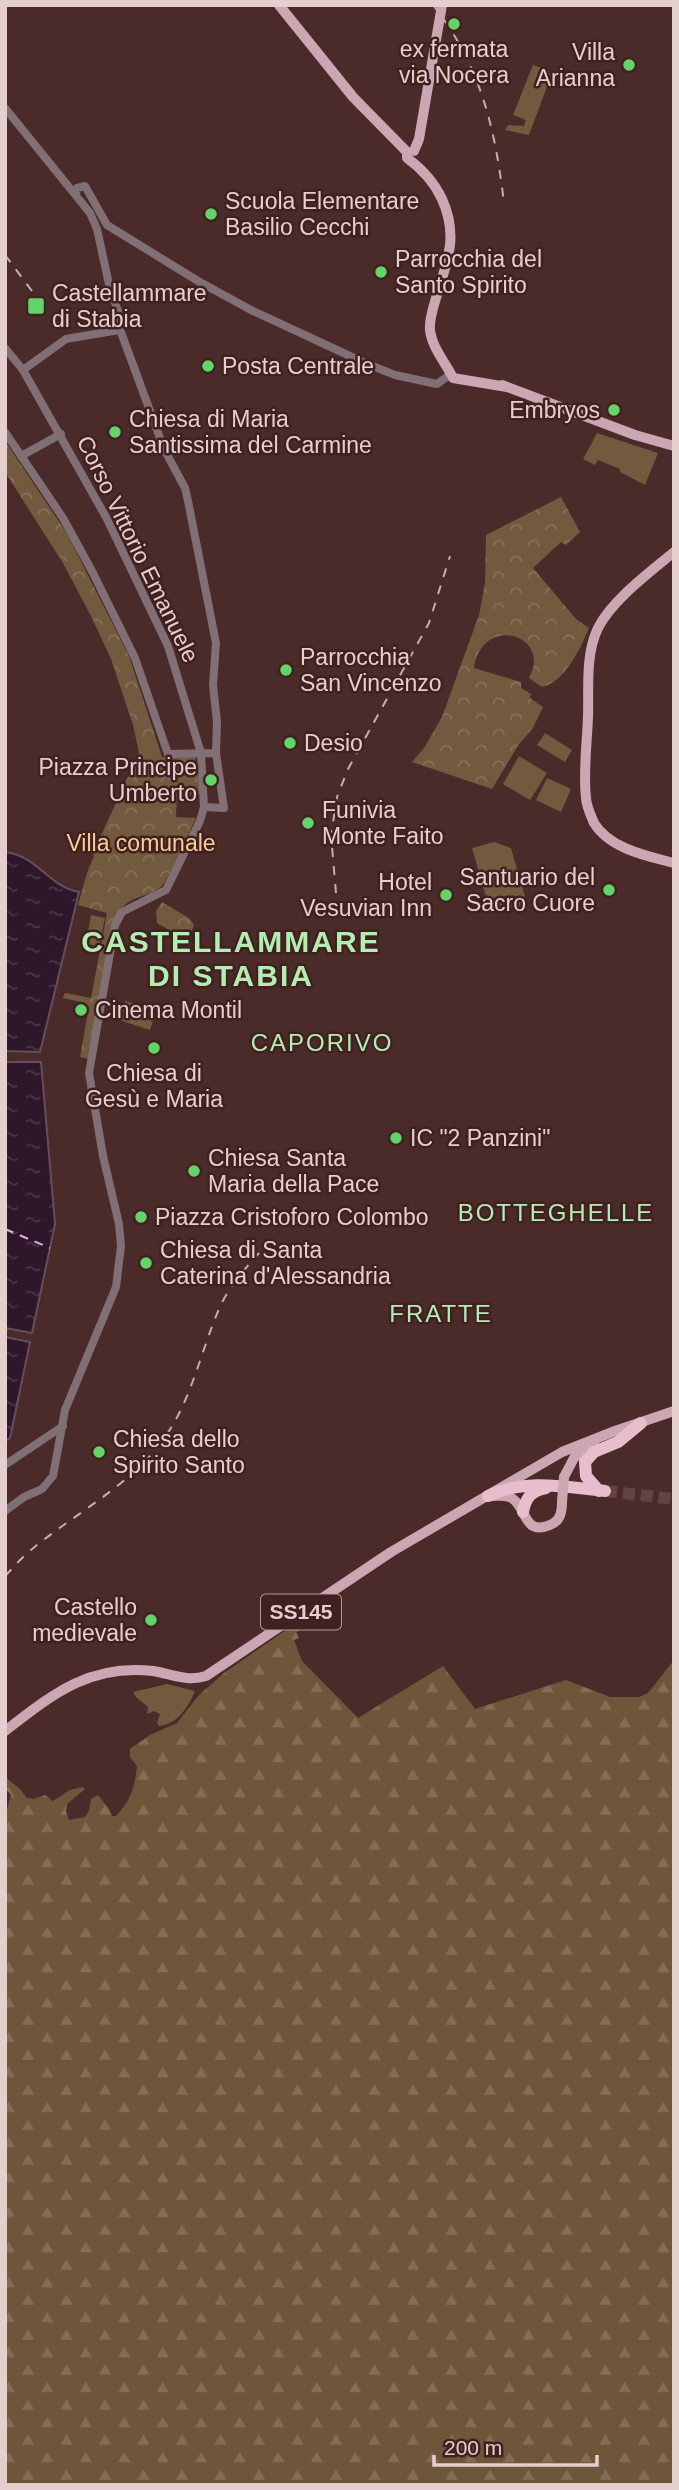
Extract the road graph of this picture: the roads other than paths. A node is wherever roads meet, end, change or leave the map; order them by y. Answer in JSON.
{"nodes":[{"id":1,"x":279,"y":5,"type":"edge"},
{"id":2,"x":442,"y":5,"type":"edge"},
{"id":3,"x":5,"y":108,"type":"edge"},
{"id":4,"x":412,"y":155,"type":"junction"},
{"id":5,"x":78,"y":196,"type":"junction"},
{"id":6,"x":99,"y":208,"type":"junction"},
{"id":7,"x":90,"y":213,"type":"junction"},
{"id":8,"x":107,"y":225,"type":"junction"},
{"id":9,"x":97,"y":229,"type":"junction"},
{"id":10,"x":119,"y":327,"type":"junction"},
{"id":11,"x":5,"y":348,"type":"edge"},
{"id":12,"x":23,"y":370,"type":"junction"},
{"id":13,"x":456,"y":373,"type":"junction"},
{"id":14,"x":5,"y":432,"type":"edge"},
{"id":15,"x":61,"y":434,"type":"junction"},
{"id":16,"x":674,"y":446,"type":"edge"},
{"id":17,"x":21,"y":456,"type":"junction"},
{"id":18,"x":674,"y":552,"type":"edge"},
{"id":19,"x":201,"y":753,"type":"junction"},
{"id":20,"x":216,"y":753,"type":"junction"},
{"id":21,"x":204,"y":807,"type":"junction"},
{"id":22,"x":672,"y":863,"type":"edge"},
{"id":23,"x":674,"y":1411,"type":"edge"},
{"id":24,"x":640,"y":1423,"type":"junction"},
{"id":25,"x":63,"y":1426,"type":"junction"},
{"id":26,"x":5,"y":1465,"type":"edge"},
{"id":27,"x":562,"y":1481,"type":"junction"},
{"id":28,"x":488,"y":1496,"type":"junction"},
{"id":29,"x":5,"y":1511,"type":"edge"},
{"id":30,"x":523,"y":1512,"type":"junction"},
{"id":31,"x":5,"y":1731,"type":"edge"}],
"edges":[{"from":1,"to":4,"type":"main road"},
{"from":2,"to":4,"type":"main road"},
{"from":3,"to":5,"type":"street"},
{"from":4,"to":13,"type":"main road"},
{"from":5,"to":6,"type":"street"},
{"from":5,"to":7,"type":"street"},
{"from":6,"to":7,"type":"street"},
{"from":6,"to":8,"type":"street"},
{"from":7,"to":9,"type":"street"},
{"from":8,"to":9,"type":"street"},
{"from":8,"to":13,"type":"street"},
{"from":9,"to":10,"type":"street"},
{"from":10,"to":12,"type":"street"},
{"from":10,"to":20,"type":"street"},
{"from":11,"to":12,"type":"street","name":"Corso Vittorio Emanuele"},
{"from":12,"to":15,"type":"street","name":"Corso Vittorio Emanuele"},
{"from":13,"to":16,"type":"main road"},
{"from":14,"to":17,"type":"street"},
{"from":15,"to":17,"type":"street"},
{"from":15,"to":19,"type":"street","name":"Corso Vittorio Emanuele"},
{"from":17,"to":19,"type":"street"},
{"from":18,"to":22,"type":"main road"},
{"from":19,"to":20,"type":"street"},
{"from":19,"to":21,"type":"street"},
{"from":20,"to":21,"type":"street"},
{"from":21,"to":25,"type":"street"},
{"from":23,"to":24,"type":"main road"},
{"from":24,"to":27,"type":"main road"},
{"from":24,"to":27,"type":"highway","number":"SS145"},
{"from":24,"to":28,"type":"main road"},
{"from":25,"to":26,"type":"street"},
{"from":25,"to":29,"type":"street"},
{"from":27,"to":28,"type":"highway","number":"SS145"},
{"from":27,"to":30,"type":"highway"},
{"from":27,"to":30,"type":"main road","bridge":true},
{"from":28,"to":30,"type":"main road"},
{"from":28,"to":31,"type":"main road","number":"SS145"}]}
